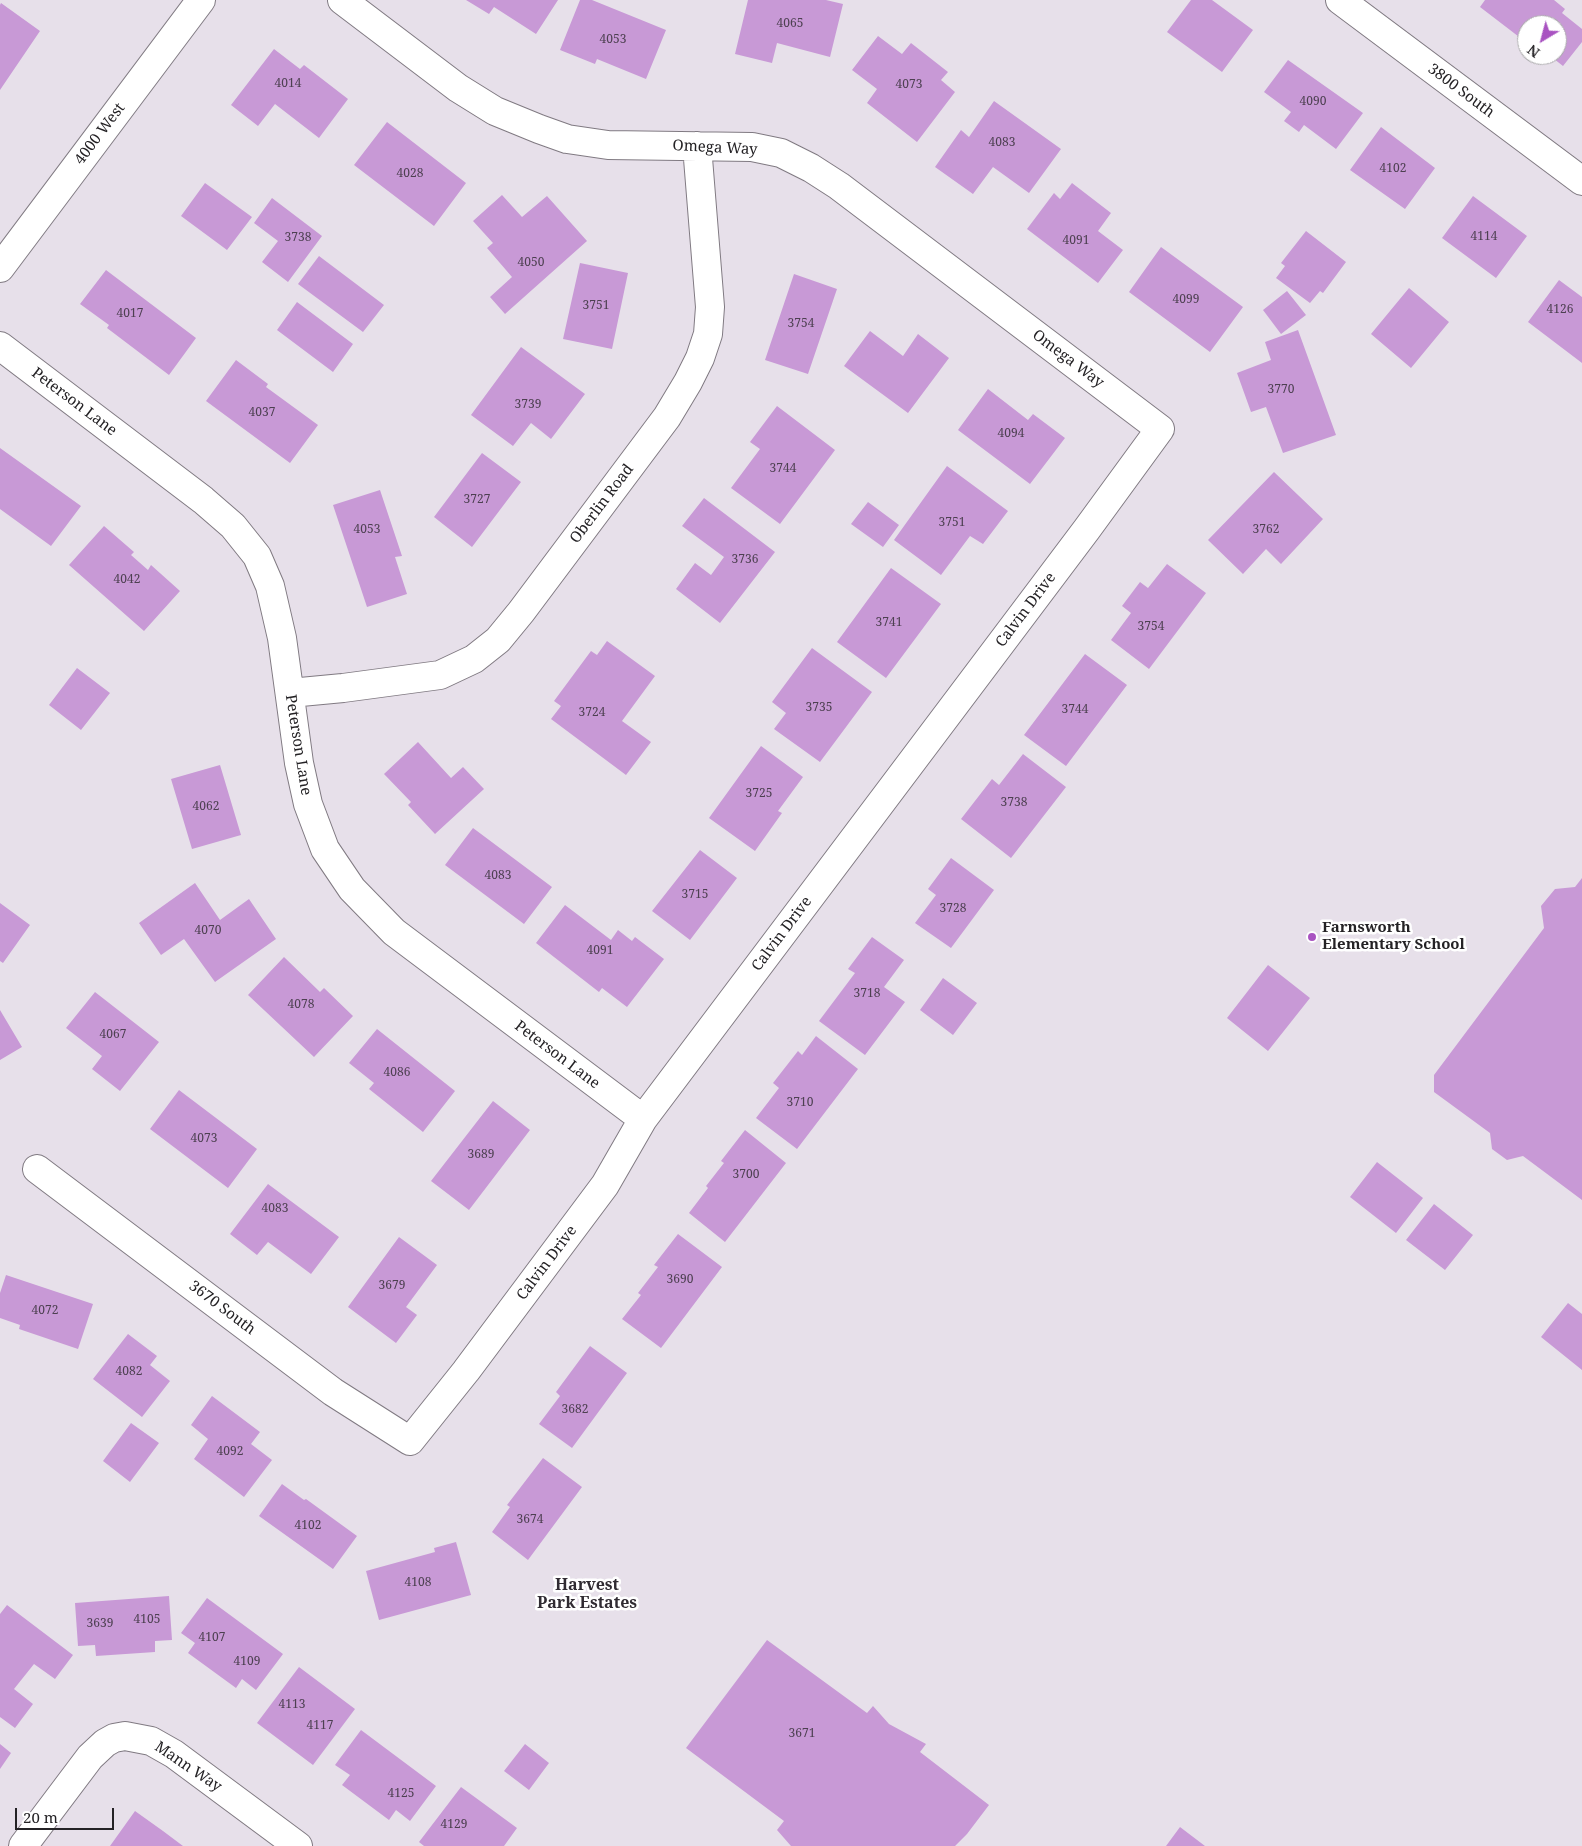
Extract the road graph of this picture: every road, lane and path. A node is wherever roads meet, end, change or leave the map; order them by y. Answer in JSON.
{"nodes":[{"id":1,"x":200,"y":0,"type":"edge"},
{"id":2,"x":342,"y":0,"type":"edge"},
{"id":3,"x":1340,"y":0,"type":"edge"},
{"id":4,"x":698,"y":146,"type":"junction"},
{"id":5,"x":1582,"y":181,"type":"edge"},
{"id":6,"x":0,"y":268,"type":"edge"},
{"id":7,"x":0,"y":346,"type":"edge"},
{"id":8,"x":1160,"y":430,"type":"joint"},
{"id":9,"x":290,"y":692,"type":"junction"},
{"id":10,"x":643,"y":1119,"type":"junction"},
{"id":11,"x":37,"y":1169,"type":"dead end"},
{"id":12,"x":410,"y":1441,"type":"joint"},
{"id":13,"x":23,"y":1846,"type":"edge"},
{"id":14,"x":298,"y":1846,"type":"edge"}],
"edges":[{"from":1,"to":6,"type":"street","name":"4000 West"},
{"from":2,"to":4,"type":"street","name":"Omega Way"},
{"from":3,"to":5,"type":"street","name":"3800 South"},
{"from":4,"to":8,"type":"street","name":"Omega Way"},
{"from":4,"to":9,"type":"street","name":"Oberlin Road"},
{"from":7,"to":9,"type":"street","name":"Peterson Lane"},
{"from":8,"to":10,"type":"street","name":"Calvin Drive"},
{"from":9,"to":10,"type":"street","name":"Peterson Lane"},
{"from":10,"to":12,"type":"street","name":"Calvin Drive"},
{"from":11,"to":12,"type":"street","name":"3670 South"},
{"from":13,"to":14,"type":"street","name":"Mann Way"}]}
